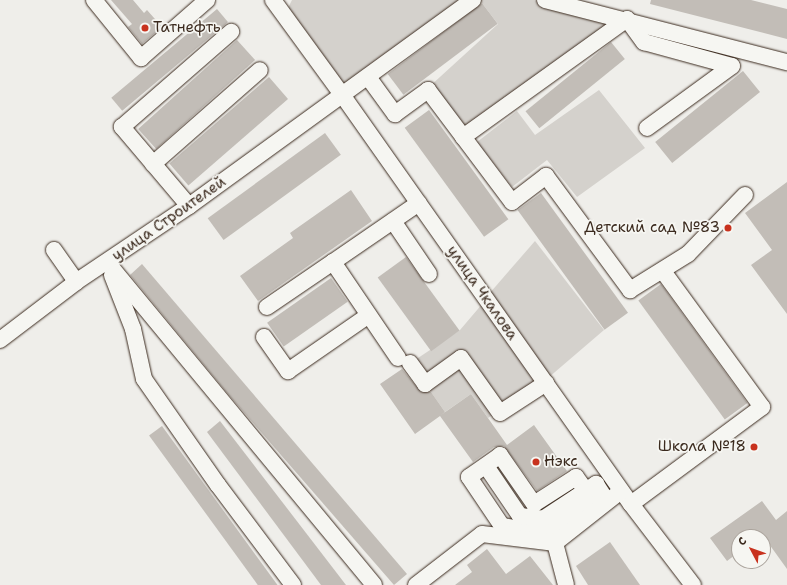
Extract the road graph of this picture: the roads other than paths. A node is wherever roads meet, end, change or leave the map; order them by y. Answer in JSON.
{"nodes":[{"id":1,"x":94,"y":0,"type":"edge"},
{"id":2,"x":207,"y":0,"type":"edge"},
{"id":3,"x":473,"y":0,"type":"edge"},
{"id":4,"x":546,"y":0,"type":"edge"},
{"id":5,"x":280,"y":4,"type":"edge"},
{"id":6,"x":627,"y":19,"type":"junction"},
{"id":7,"x":231,"y":32,"type":"dead end"},
{"id":8,"x":787,"y":62,"type":"edge"},
{"id":9,"x":260,"y":70,"type":"dead end"},
{"id":10,"x":368,"y":78,"type":"junction"},
{"id":11,"x":343,"y":96,"type":"junction"},
{"id":12,"x":647,"y":128,"type":"dead end"},
{"id":13,"x":464,"y":137,"type":"junction"},
{"id":14,"x":153,"y":164,"type":"junction"},
{"id":15,"x":745,"y":195,"type":"dead end"},
{"id":16,"x":419,"y":203,"type":"junction"},
{"id":17,"x":189,"y":206,"type":"junction"},
{"id":18,"x":393,"y":220,"type":"junction"},
{"id":19,"x":54,"y":250,"type":"dead end"},
{"id":20,"x":107,"y":262,"type":"junction"},
{"id":21,"x":332,"y":262,"type":"junction"},
{"id":22,"x":663,"y":271,"type":"junction"},
{"id":23,"x":429,"y":274,"type":"dead end"},
{"id":24,"x":76,"y":282,"type":"junction"},
{"id":25,"x":267,"y":307,"type":"dead end"},
{"id":26,"x":369,"y":315,"type":"junction"},
{"id":27,"x":264,"y":337,"type":"dead end"},
{"id":28,"x":0,"y":340,"type":"edge"},
{"id":29,"x":546,"y":383,"type":"junction"},
{"id":30,"x":486,"y":466,"type":"dead end"},
{"id":31,"x":621,"y":491,"type":"junction"},
{"id":32,"x":607,"y":501,"type":"junction"},
{"id":33,"x":631,"y":504,"type":"junction"},
{"id":34,"x":555,"y":543,"type":"junction"},
{"id":35,"x":293,"y":585,"type":"edge"},
{"id":36,"x":374,"y":585,"type":"edge"},
{"id":37,"x":416,"y":585,"type":"edge"},
{"id":38,"x":566,"y":585,"type":"edge"},
{"id":39,"x":693,"y":585,"type":"edge"}],
"edges":[{"from":1,"to":2,"type":"street"},
{"from":3,"to":10,"type":"street","name":"улица Строителей"},
{"from":4,"to":6,"type":"street"},
{"from":5,"to":11,"type":"street","name":"улица Чкалова"},
{"from":6,"to":8,"type":"street"},
{"from":6,"to":12,"type":"street"},
{"from":6,"to":13,"type":"street"},
{"from":7,"to":14,"type":"street"},
{"from":9,"to":14,"type":"street"},
{"from":10,"to":11,"type":"street","name":"улица Строителей"},
{"from":10,"to":13,"type":"street"},
{"from":11,"to":16,"type":"street","name":"улица Чкалова"},
{"from":11,"to":17,"type":"street","name":"улица Строителей"},
{"from":13,"to":22,"type":"street"},
{"from":14,"to":17,"type":"street"},
{"from":15,"to":22,"type":"street"},
{"from":16,"to":18,"type":"street"},
{"from":16,"to":29,"type":"street","name":"улица Чкалова"},
{"from":17,"to":20,"type":"street","name":"улица Строителей"},
{"from":18,"to":21,"type":"street"},
{"from":18,"to":23,"type":"street"},
{"from":19,"to":24,"type":"street"},
{"from":20,"to":24,"type":"street"},
{"from":20,"to":35,"type":"street","name":"улица Строителей"},
{"from":20,"to":36,"type":"street"},
{"from":21,"to":25,"type":"street"},
{"from":21,"to":26,"type":"street"},
{"from":22,"to":33,"type":"street"},
{"from":24,"to":28,"type":"street"},
{"from":26,"to":27,"type":"street"},
{"from":26,"to":29,"type":"street"},
{"from":29,"to":31,"type":"street","name":"улица Чкалова"},
{"from":30,"to":32,"type":"street"},
{"from":31,"to":32,"type":"street"},
{"from":31,"to":33,"type":"street","name":"улица Чкалова"},
{"from":32,"to":34,"type":"street"},
{"from":33,"to":39,"type":"street","name":"улица Чкалова"},
{"from":34,"to":37,"type":"street"},
{"from":34,"to":38,"type":"street"}]}
